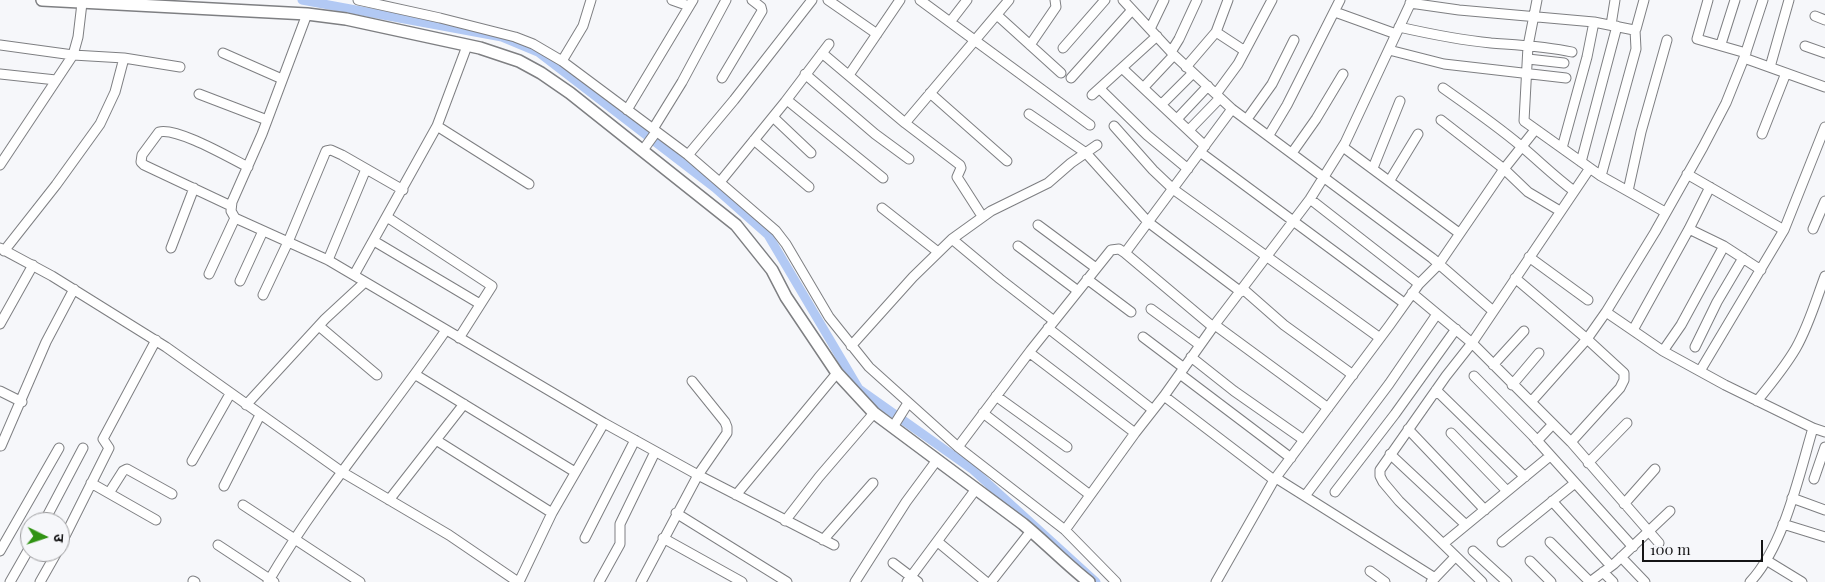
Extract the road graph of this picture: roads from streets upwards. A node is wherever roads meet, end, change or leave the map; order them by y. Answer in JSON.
{"nodes":[{"id":1,"x":42,"y":0,"type":"edge"},
{"id":2,"x":358,"y":0,"type":"edge"},
{"id":3,"x":591,"y":0,"type":"edge"},
{"id":4,"x":672,"y":0,"type":"edge"},
{"id":5,"x":726,"y":0,"type":"edge"},
{"id":6,"x":752,"y":0,"type":"edge"},
{"id":7,"x":812,"y":0,"type":"edge"},
{"id":8,"x":828,"y":0,"type":"edge"},
{"id":9,"x":900,"y":0,"type":"edge"},
{"id":10,"x":920,"y":0,"type":"edge"},
{"id":11,"x":967,"y":0,"type":"edge"},
{"id":12,"x":1009,"y":0,"type":"edge"},
{"id":13,"x":1055,"y":0,"type":"edge"},
{"id":14,"x":1105,"y":0,"type":"edge"},
{"id":15,"x":1123,"y":0,"type":"edge"},
{"id":16,"x":1164,"y":0,"type":"edge"},
{"id":17,"x":1197,"y":0,"type":"edge"},
{"id":18,"x":1228,"y":0,"type":"edge"},
{"id":19,"x":1272,"y":0,"type":"edge"},
{"id":20,"x":1340,"y":0,"type":"edge"},
{"id":21,"x":1537,"y":0,"type":"edge"},
{"id":22,"x":1615,"y":0,"type":"edge"},
{"id":23,"x":1644,"y":0,"type":"edge"},
{"id":24,"x":1708,"y":0,"type":"edge"},
{"id":25,"x":1734,"y":0,"type":"edge"},
{"id":26,"x":1764,"y":0,"type":"edge"},
{"id":27,"x":1789,"y":0,"type":"edge"},
{"id":28,"x":1411,"y":1,"type":"edge"},
{"id":29,"x":82,"y":3,"type":"junction"},
{"id":30,"x":146,"y":3,"type":"edge"},
{"id":31,"x":382,"y":3,"type":"edge"},
{"id":32,"x":691,"y":3,"type":"edge"},
{"id":33,"x":1132,"y":10,"type":"junction"},
{"id":34,"x":1335,"y":12,"type":"junction"},
{"id":35,"x":307,"y":14,"type":"junction"},
{"id":36,"x":997,"y":15,"type":"junction"},
{"id":37,"x":1815,"y":16,"type":"dead end"},
{"id":38,"x":1533,"y":18,"type":"junction"},
{"id":39,"x":1825,"y":20,"type":"edge"},
{"id":40,"x":950,"y":22,"type":"junction"},
{"id":41,"x":1594,"y":22,"type":"junction"},
{"id":42,"x":1614,"y":26,"type":"junction"},
{"id":43,"x":1398,"y":30,"type":"junction"},
{"id":44,"x":1635,"y":30,"type":"junction"},
{"id":45,"x":1153,"y":32,"type":"junction"},
{"id":46,"x":1216,"y":32,"type":"junction"},
{"id":47,"x":877,"y":34,"type":"junction"},
{"id":48,"x":976,"y":40,"type":"junction"},
{"id":49,"x":1294,"y":40,"type":"dead end"},
{"id":50,"x":1667,"y":40,"type":"dead end"},
{"id":51,"x":829,"y":44,"type":"dead end"},
{"id":52,"x":1721,"y":44,"type":"junction"},
{"id":53,"x":0,"y":45,"type":"edge"},
{"id":54,"x":1030,"y":45,"type":"junction"},
{"id":55,"x":466,"y":46,"type":"junction"},
{"id":56,"x":1528,"y":46,"type":"junction"},
{"id":57,"x":1805,"y":46,"type":"dead end"},
{"id":58,"x":1063,"y":48,"type":"dead end"},
{"id":59,"x":1389,"y":50,"type":"junction"},
{"id":60,"x":1245,"y":51,"type":"junction"},
{"id":61,"x":1572,"y":52,"type":"dead end"},
{"id":62,"x":822,"y":53,"type":"junction"},
{"id":63,"x":1172,"y":53,"type":"junction"},
{"id":64,"x":1825,"y":53,"type":"edge"},
{"id":65,"x":223,"y":54,"type":"dead end"},
{"id":66,"x":72,"y":55,"type":"junction"},
{"id":67,"x":1745,"y":55,"type":"junction"},
{"id":68,"x":124,"y":58,"type":"junction"},
{"id":69,"x":1528,"y":59,"type":"junction"},
{"id":70,"x":562,"y":61,"type":"junction"},
{"id":71,"x":1564,"y":63,"type":"dead end"},
{"id":72,"x":180,"y":67,"type":"dead end"},
{"id":73,"x":1770,"y":67,"type":"junction"},
{"id":74,"x":1122,"y":68,"type":"junction"},
{"id":75,"x":1189,"y":70,"type":"junction"},
{"id":76,"x":1061,"y":73,"type":"dead end"},
{"id":77,"x":1786,"y":73,"type":"junction"},
{"id":78,"x":0,"y":74,"type":"edge"},
{"id":79,"x":805,"y":74,"type":"junction"},
{"id":80,"x":1343,"y":74,"type":"dead end"},
{"id":81,"x":1527,"y":74,"type":"junction"},
{"id":82,"x":849,"y":75,"type":"junction"},
{"id":83,"x":722,"y":78,"type":"dead end"},
{"id":84,"x":1071,"y":78,"type":"dead end"},
{"id":85,"x":1566,"y":78,"type":"dead end"},
{"id":86,"x":282,"y":79,"type":"junction"},
{"id":87,"x":56,"y":80,"type":"junction"},
{"id":88,"x":1208,"y":86,"type":"junction"},
{"id":89,"x":1144,"y":87,"type":"junction"},
{"id":90,"x":1825,"y":87,"type":"edge"},
{"id":91,"x":1100,"y":88,"type":"junction"},
{"id":92,"x":1443,"y":88,"type":"dead end"},
{"id":93,"x":930,"y":93,"type":"junction"},
{"id":94,"x":199,"y":94,"type":"dead end"},
{"id":95,"x":1092,"y":95,"type":"dead end"},
{"id":96,"x":1218,"y":96,"type":"junction"},
{"id":97,"x":787,"y":100,"type":"junction"},
{"id":98,"x":1400,"y":101,"type":"dead end"},
{"id":99,"x":1162,"y":104,"type":"junction"},
{"id":100,"x":1232,"y":109,"type":"junction"},
{"id":101,"x":627,"y":110,"type":"junction"},
{"id":102,"x":1029,"y":114,"type":"dead end"},
{"id":103,"x":773,"y":117,"type":"junction"},
{"id":104,"x":1177,"y":119,"type":"junction"},
{"id":105,"x":1247,"y":119,"type":"junction"},
{"id":106,"x":267,"y":120,"type":"junction"},
{"id":107,"x":1441,"y":120,"type":"dead end"},
{"id":108,"x":905,"y":123,"type":"junction"},
{"id":109,"x":1090,"y":125,"type":"dead end"},
{"id":110,"x":437,"y":126,"type":"junction"},
{"id":111,"x":1114,"y":126,"type":"dead end"},
{"id":112,"x":1825,"y":127,"type":"edge"},
{"id":113,"x":1189,"y":130,"type":"junction"},
{"id":114,"x":1535,"y":130,"type":"junction"},
{"id":115,"x":1418,"y":134,"type":"dead end"},
{"id":116,"x":1762,"y":134,"type":"dead end"},
{"id":117,"x":1269,"y":135,"type":"junction"},
{"id":118,"x":651,"y":138,"type":"junction"},
{"id":119,"x":754,"y":140,"type":"junction"},
{"id":120,"x":1097,"y":145,"type":"dead end"},
{"id":121,"x":1522,"y":146,"type":"junction"},
{"id":122,"x":1343,"y":147,"type":"junction"},
{"id":123,"x":1562,"y":148,"type":"junction"},
{"id":124,"x":1203,"y":149,"type":"junction"},
{"id":125,"x":1292,"y":152,"type":"junction"},
{"id":126,"x":811,"y":153,"type":"dead end"},
{"id":127,"x":1086,"y":153,"type":"junction"},
{"id":128,"x":688,"y":155,"type":"junction"},
{"id":129,"x":909,"y":159,"type":"dead end"},
{"id":130,"x":1007,"y":161,"type":"dead end"},
{"id":131,"x":1581,"y":162,"type":"junction"},
{"id":132,"x":0,"y":165,"type":"edge"},
{"id":133,"x":248,"y":167,"type":"junction"},
{"id":134,"x":1372,"y":168,"type":"junction"},
{"id":135,"x":1590,"y":168,"type":"junction"},
{"id":136,"x":366,"y":169,"type":"junction"},
{"id":137,"x":1188,"y":169,"type":"junction"},
{"id":138,"x":1504,"y":169,"type":"junction"},
{"id":139,"x":1686,"y":174,"type":"junction"},
{"id":140,"x":1601,"y":176,"type":"junction"},
{"id":141,"x":1325,"y":177,"type":"junction"},
{"id":142,"x":883,"y":178,"type":"dead end"},
{"id":143,"x":1390,"y":180,"type":"junction"},
{"id":144,"x":720,"y":182,"type":"junction"},
{"id":145,"x":529,"y":184,"type":"dead end"},
{"id":146,"x":809,"y":187,"type":"dead end"},
{"id":147,"x":1710,"y":187,"type":"junction"},
{"id":148,"x":194,"y":188,"type":"junction"},
{"id":149,"x":1173,"y":188,"type":"junction"},
{"id":150,"x":403,"y":190,"type":"junction"},
{"id":151,"x":1574,"y":191,"type":"junction"},
{"id":152,"x":1628,"y":191,"type":"junction"},
{"id":153,"x":1310,"y":199,"type":"junction"},
{"id":154,"x":1825,"y":201,"type":"edge"},
{"id":155,"x":231,"y":206,"type":"junction"},
{"id":156,"x":882,"y":208,"type":"dead end"},
{"id":157,"x":1560,"y":211,"type":"junction"},
{"id":158,"x":1665,"y":212,"type":"junction"},
{"id":159,"x":982,"y":216,"type":"junction"},
{"id":160,"x":387,"y":217,"type":"junction"},
{"id":161,"x":235,"y":218,"type":"junction"},
{"id":162,"x":1295,"y":221,"type":"junction"},
{"id":163,"x":1148,"y":222,"type":"junction"},
{"id":164,"x":1038,"y":225,"type":"dead end"},
{"id":165,"x":1689,"y":229,"type":"junction"},
{"id":166,"x":1813,"y":229,"type":"dead end"},
{"id":167,"x":1784,"y":230,"type":"junction"},
{"id":168,"x":263,"y":231,"type":"junction"},
{"id":169,"x":1459,"y":233,"type":"junction"},
{"id":170,"x":952,"y":239,"type":"junction"},
{"id":171,"x":374,"y":241,"type":"junction"},
{"id":172,"x":288,"y":242,"type":"junction"},
{"id":173,"x":1018,"y":246,"type":"dead end"},
{"id":174,"x":1724,"y":246,"type":"junction"},
{"id":175,"x":171,"y":248,"type":"dead end"},
{"id":176,"x":2,"y":249,"type":"edge"},
{"id":177,"x":938,"y":252,"type":"junction"},
{"id":178,"x":1125,"y":253,"type":"junction"},
{"id":179,"x":1267,"y":257,"type":"junction"},
{"id":180,"x":1529,"y":258,"type":"junction"},
{"id":181,"x":1743,"y":258,"type":"junction"},
{"id":182,"x":328,"y":260,"type":"junction"},
{"id":183,"x":1439,"y":264,"type":"junction"},
{"id":184,"x":33,"y":265,"type":"junction"},
{"id":185,"x":1096,"y":268,"type":"junction"},
{"id":186,"x":1761,"y":270,"type":"junction"},
{"id":187,"x":209,"y":274,"type":"dead end"},
{"id":188,"x":354,"y":275,"type":"junction"},
{"id":189,"x":1515,"y":278,"type":"junction"},
{"id":190,"x":1825,"y":278,"type":"edge"},
{"id":191,"x":1087,"y":279,"type":"junction"},
{"id":192,"x":240,"y":281,"type":"dead end"},
{"id":193,"x":364,"y":282,"type":"junction"},
{"id":194,"x":1419,"y":284,"type":"junction"},
{"id":195,"x":74,"y":289,"type":"junction"},
{"id":196,"x":1242,"y":290,"type":"junction"},
{"id":197,"x":1078,"y":291,"type":"junction"},
{"id":198,"x":1412,"y":293,"type":"junction"},
{"id":199,"x":263,"y":295,"type":"dead end"},
{"id":200,"x":1588,"y":300,"type":"dead end"},
{"id":201,"x":1404,"y":303,"type":"junction"},
{"id":202,"x":480,"y":304,"type":"junction"},
{"id":203,"x":1151,"y":308,"type":"dead end"},
{"id":204,"x":1493,"y":311,"type":"junction"},
{"id":205,"x":1131,"y":312,"type":"dead end"},
{"id":206,"x":1606,"y":312,"type":"junction"},
{"id":207,"x":1437,"y":314,"type":"junction"},
{"id":208,"x":0,"y":324,"type":"edge"},
{"id":209,"x":1051,"y":325,"type":"junction"},
{"id":210,"x":319,"y":326,"type":"junction"},
{"id":211,"x":1214,"y":326,"type":"junction"},
{"id":212,"x":446,"y":330,"type":"junction"},
{"id":213,"x":1456,"y":330,"type":"junction"},
{"id":214,"x":1633,"y":330,"type":"junction"},
{"id":215,"x":1524,"y":331,"type":"dead end"},
{"id":216,"x":1142,"y":337,"type":"dead end"},
{"id":217,"x":459,"y":338,"type":"junction"},
{"id":218,"x":1380,"y":338,"type":"junction"},
{"id":219,"x":1587,"y":339,"type":"junction"},
{"id":220,"x":156,"y":340,"type":"junction"},
{"id":221,"x":1472,"y":343,"type":"junction"},
{"id":222,"x":1200,"y":345,"type":"junction"},
{"id":223,"x":851,"y":346,"type":"junction"},
{"id":224,"x":1696,"y":347,"type":"dead end"},
{"id":225,"x":1663,"y":350,"type":"junction"},
{"id":226,"x":1030,"y":353,"type":"junction"},
{"id":227,"x":1539,"y":353,"type":"dead end"},
{"id":228,"x":1191,"y":357,"type":"junction"},
{"id":229,"x":1493,"y":365,"type":"junction"},
{"id":230,"x":1182,"y":371,"type":"junction"},
{"id":231,"x":1700,"y":371,"type":"junction"},
{"id":232,"x":837,"y":373,"type":"junction"},
{"id":233,"x":377,"y":375,"type":"dead end"},
{"id":234,"x":416,"y":375,"type":"junction"},
{"id":235,"x":1353,"y":375,"type":"junction"},
{"id":236,"x":1474,"y":376,"type":"dead end"},
{"id":237,"x":692,"y":381,"type":"dead end"},
{"id":238,"x":1512,"y":385,"type":"junction"},
{"id":239,"x":1436,"y":390,"type":"junction"},
{"id":240,"x":0,"y":391,"type":"edge"},
{"id":241,"x":230,"y":394,"type":"junction"},
{"id":242,"x":996,"y":396,"type":"junction"},
{"id":243,"x":1164,"y":396,"type":"junction"},
{"id":244,"x":1757,"y":401,"type":"junction"},
{"id":245,"x":22,"y":402,"type":"junction"},
{"id":246,"x":1531,"y":402,"type":"junction"},
{"id":247,"x":464,"y":404,"type":"junction"},
{"id":248,"x":246,"y":405,"type":"junction"},
{"id":249,"x":905,"y":407,"type":"junction"},
{"id":250,"x":1328,"y":408,"type":"junction"},
{"id":251,"x":1153,"y":410,"type":"junction"},
{"id":252,"x":874,"y":413,"type":"junction"},
{"id":253,"x":983,"y":413,"type":"junction"},
{"id":254,"x":260,"y":415,"type":"junction"},
{"id":255,"x":604,"y":423,"type":"junction"},
{"id":256,"x":895,"y":423,"type":"junction"},
{"id":257,"x":1627,"y":423,"type":"dead end"},
{"id":258,"x":1553,"y":424,"type":"junction"},
{"id":259,"x":1813,"y":428,"type":"junction"},
{"id":260,"x":1408,"y":429,"type":"junction"},
{"id":261,"x":1825,"y":432,"type":"edge"},
{"id":262,"x":1135,"y":433,"type":"junction"},
{"id":263,"x":1450,"y":433,"type":"dead end"},
{"id":264,"x":436,"y":440,"type":"junction"},
{"id":265,"x":635,"y":440,"type":"junction"},
{"id":266,"x":1304,"y":440,"type":"junction"},
{"id":267,"x":1537,"y":441,"type":"junction"},
{"id":268,"x":1571,"y":442,"type":"junction"},
{"id":269,"x":2,"y":446,"type":"dead end"},
{"id":270,"x":958,"y":447,"type":"junction"},
{"id":271,"x":1067,"y":447,"type":"dead end"},
{"id":272,"x":1825,"y":447,"type":"edge"},
{"id":273,"x":59,"y":448,"type":"dead end"},
{"id":274,"x":83,"y":448,"type":"dead end"},
{"id":275,"x":655,"y":452,"type":"junction"},
{"id":276,"x":1390,"y":454,"type":"junction"},
{"id":277,"x":1550,"y":456,"type":"junction"},
{"id":278,"x":1291,"y":458,"type":"junction"},
{"id":279,"x":937,"y":460,"type":"junction"},
{"id":280,"x":192,"y":461,"type":"dead end"},
{"id":281,"x":1588,"y":463,"type":"junction"},
{"id":282,"x":1655,"y":469,"type":"dead end"},
{"id":283,"x":342,"y":472,"type":"junction"},
{"id":284,"x":575,"y":472,"type":"junction"},
{"id":285,"x":698,"y":474,"type":"junction"},
{"id":286,"x":1526,"y":478,"type":"junction"},
{"id":287,"x":1275,"y":479,"type":"junction"},
{"id":288,"x":1814,"y":480,"type":"dead end"},
{"id":289,"x":91,"y":483,"type":"junction"},
{"id":290,"x":873,"y":483,"type":"dead end"},
{"id":291,"x":1574,"y":483,"type":"junction"},
{"id":292,"x":224,"y":486,"type":"dead end"},
{"id":293,"x":976,"y":489,"type":"junction"},
{"id":294,"x":1507,"y":490,"type":"junction"},
{"id":295,"x":1335,"y":492,"type":"dead end"},
{"id":296,"x":110,"y":493,"type":"junction"},
{"id":297,"x":172,"y":494,"type":"dead end"},
{"id":298,"x":736,"y":495,"type":"junction"},
{"id":299,"x":1090,"y":495,"type":"junction"},
{"id":300,"x":1305,"y":496,"type":"junction"},
{"id":301,"x":1792,"y":498,"type":"junction"},
{"id":302,"x":389,"y":500,"type":"junction"},
{"id":303,"x":1552,"y":501,"type":"junction"},
{"id":304,"x":1624,"y":504,"type":"junction"},
{"id":305,"x":244,"y":505,"type":"dead end"},
{"id":306,"x":1485,"y":510,"type":"junction"},
{"id":307,"x":1825,"y":510,"type":"edge"},
{"id":308,"x":1670,"y":511,"type":"dead end"},
{"id":309,"x":49,"y":512,"type":"edge"},
{"id":310,"x":552,"y":513,"type":"junction"},
{"id":311,"x":676,"y":513,"type":"junction"},
{"id":312,"x":156,"y":520,"type":"dead end"},
{"id":313,"x":785,"y":521,"type":"junction"},
{"id":314,"x":1466,"y":524,"type":"junction"},
{"id":315,"x":1782,"y":524,"type":"junction"},
{"id":316,"x":70,"y":526,"type":"edge"},
{"id":317,"x":1065,"y":530,"type":"junction"},
{"id":318,"x":1031,"y":531,"type":"junction"},
{"id":319,"x":1649,"y":532,"type":"junction"},
{"id":320,"x":1825,"y":537,"type":"edge"},
{"id":321,"x":585,"y":538,"type":"dead end"},
{"id":322,"x":664,"y":538,"type":"junction"},
{"id":323,"x":296,"y":539,"type":"junction"},
{"id":324,"x":823,"y":540,"type":"junction"},
{"id":325,"x":938,"y":542,"type":"junction"},
{"id":326,"x":1502,"y":542,"type":"dead end"},
{"id":327,"x":1550,"y":542,"type":"dead end"},
{"id":328,"x":1659,"y":543,"type":"dead end"},
{"id":329,"x":1443,"y":544,"type":"junction"},
{"id":330,"x":218,"y":545,"type":"dead end"},
{"id":331,"x":834,"y":545,"type":"dead end"},
{"id":332,"x":1633,"y":547,"type":"junction"},
{"id":333,"x":0,"y":551,"type":"edge"},
{"id":334,"x":1473,"y":551,"type":"dead end"},
{"id":335,"x":1455,"y":557,"type":"junction"},
{"id":336,"x":1621,"y":557,"type":"junction"},
{"id":337,"x":1766,"y":560,"type":"junction"},
{"id":338,"x":1530,"y":561,"type":"dead end"},
{"id":339,"x":21,"y":562,"type":"edge"},
{"id":340,"x":51,"y":562,"type":"edge"},
{"id":341,"x":893,"y":563,"type":"dead end"},
{"id":342,"x":1611,"y":566,"type":"junction"},
{"id":343,"x":1370,"y":570,"type":"dead end"},
{"id":344,"x":1603,"y":572,"type":"junction"},
{"id":345,"x":912,"y":580,"type":"edge"},
{"id":346,"x":1433,"y":580,"type":"edge"},
{"id":347,"x":271,"y":581,"type":"edge"},
{"id":348,"x":1753,"y":581,"type":"edge"},
{"id":349,"x":10,"y":582,"type":"edge"},
{"id":350,"x":40,"y":582,"type":"edge"},
{"id":351,"x":360,"y":582,"type":"edge"},
{"id":352,"x":518,"y":582,"type":"edge"},
{"id":353,"x":599,"y":582,"type":"edge"},
{"id":354,"x":641,"y":582,"type":"edge"},
{"id":355,"x":742,"y":582,"type":"edge"},
{"id":356,"x":787,"y":582,"type":"edge"},
{"id":357,"x":854,"y":582,"type":"edge"},
{"id":358,"x":986,"y":582,"type":"edge"},
{"id":359,"x":991,"y":582,"type":"edge"},
{"id":360,"x":1089,"y":582,"type":"edge"},
{"id":361,"x":1116,"y":582,"type":"edge"},
{"id":362,"x":1216,"y":582,"type":"edge"},
{"id":363,"x":1385,"y":582,"type":"edge"},
{"id":364,"x":1482,"y":582,"type":"edge"},
{"id":365,"x":1507,"y":582,"type":"edge"},
{"id":366,"x":1551,"y":582,"type":"edge"},
{"id":367,"x":1613,"y":582,"type":"edge"},
{"id":368,"x":1645,"y":582,"type":"edge"},
{"id":369,"x":1802,"y":582,"type":"edge"}],
"edges":[{"from":1,"to":29,"type":"street"},
{"from":2,"to":31,"type":"street"},
{"from":3,"to":70,"type":"street"},
{"from":4,"to":32,"type":"street"},
{"from":5,"to":118,"type":"street"},
{"from":6,"to":83,"type":"street"},
{"from":7,"to":128,"type":"street"},
{"from":8,"to":47,"type":"street"},
{"from":9,"to":47,"type":"street"},
{"from":10,"to":40,"type":"street"},
{"from":11,"to":40,"type":"street"},
{"from":12,"to":36,"type":"street"},
{"from":13,"to":54,"type":"street"},
{"from":14,"to":58,"type":"street"},
{"from":15,"to":33,"type":"street"},
{"from":16,"to":45,"type":"street"},
{"from":17,"to":63,"type":"street"},
{"from":18,"to":46,"type":"street"},
{"from":19,"to":60,"type":"street"},
{"from":20,"to":34,"type":"street"},
{"from":21,"to":38,"type":"street"},
{"from":22,"to":42,"type":"street"},
{"from":23,"to":44,"type":"street"},
{"from":24,"to":52,"type":"street"},
{"from":25,"to":52,"type":"street"},
{"from":26,"to":67,"type":"street"},
{"from":27,"to":73,"type":"street"},
{"from":28,"to":38,"type":"street"},
{"from":28,"to":43,"type":"street"},
{"from":29,"to":30,"type":"street"},
{"from":29,"to":66,"type":"street"},
{"from":30,"to":35,"type":"street"},
{"from":31,"to":70,"type":"street"},
{"from":32,"to":101,"type":"street"},
{"from":33,"to":45,"type":"street"},
{"from":33,"to":84,"type":"street"},
{"from":34,"to":43,"type":"street"},
{"from":34,"to":117,"type":"street"},
{"from":35,"to":55,"type":"street"},
{"from":35,"to":86,"type":"street"},
{"from":36,"to":48,"type":"street"},
{"from":36,"to":54,"type":"street"},
{"from":37,"to":39,"type":"street"},
{"from":38,"to":41,"type":"street"},
{"from":38,"to":56,"type":"street"},
{"from":40,"to":48,"type":"street"},
{"from":41,"to":42,"type":"street"},
{"from":41,"to":123,"type":"street"},
{"from":42,"to":44,"type":"street"},
{"from":42,"to":131,"type":"street"},
{"from":43,"to":56,"type":"street"},
{"from":43,"to":59,"type":"street"},
{"from":44,"to":140,"type":"street"},
{"from":45,"to":63,"type":"street"},
{"from":45,"to":74,"type":"street"},
{"from":46,"to":60,"type":"street"},
{"from":46,"to":75,"type":"street"},
{"from":47,"to":82,"type":"street"},
{"from":48,"to":93,"type":"street"},
{"from":48,"to":109,"type":"street"},
{"from":49,"to":105,"type":"street"},
{"from":50,"to":152,"type":"street"},
{"from":51,"to":62,"type":"street"},
{"from":52,"to":67,"type":"street"},
{"from":53,"to":66,"type":"street"},
{"from":54,"to":76,"type":"street"},
{"from":55,"to":110,"type":"street"},
{"from":55,"to":118,"type":"street"},
{"from":56,"to":61,"type":"street"},
{"from":56,"to":69,"type":"street"},
{"from":57,"to":64,"type":"street"},
{"from":59,"to":81,"type":"street"},
{"from":59,"to":122,"type":"street"},
{"from":60,"to":96,"type":"street"},
{"from":62,"to":79,"type":"street"},
{"from":62,"to":82,"type":"street"},
{"from":63,"to":75,"type":"street"},
{"from":63,"to":89,"type":"street"},
{"from":65,"to":86,"type":"street"},
{"from":66,"to":68,"type":"street"},
{"from":66,"to":87,"type":"street"},
{"from":67,"to":73,"type":"street"},
{"from":67,"to":139,"type":"street"},
{"from":68,"to":72,"type":"street"},
{"from":68,"to":176,"type":"street"},
{"from":69,"to":71,"type":"street"},
{"from":69,"to":81,"type":"street"},
{"from":70,"to":101,"type":"street"},
{"from":73,"to":77,"type":"street"},
{"from":74,"to":89,"type":"street"},
{"from":74,"to":91,"type":"street"},
{"from":75,"to":88,"type":"street"},
{"from":75,"to":99,"type":"street"},
{"from":77,"to":90,"type":"street"},
{"from":77,"to":116,"type":"street"},
{"from":78,"to":87,"type":"street"},
{"from":79,"to":97,"type":"street"},
{"from":79,"to":129,"type":"street"},
{"from":80,"to":125,"type":"street"},
{"from":81,"to":85,"type":"street"},
{"from":81,"to":114,"type":"street"},
{"from":82,"to":108,"type":"street"},
{"from":86,"to":106,"type":"street"},
{"from":87,"to":132,"type":"street"},
{"from":88,"to":96,"type":"street"},
{"from":88,"to":104,"type":"street"},
{"from":89,"to":99,"type":"street"},
{"from":91,"to":95,"type":"street"},
{"from":91,"to":137,"type":"street"},
{"from":92,"to":121,"type":"street"},
{"from":93,"to":108,"type":"street"},
{"from":93,"to":130,"type":"street"},
{"from":94,"to":106,"type":"street"},
{"from":96,"to":100,"type":"street"},
{"from":96,"to":113,"type":"street"},
{"from":97,"to":103,"type":"street"},
{"from":97,"to":142,"type":"street"},
{"from":98,"to":134,"type":"street"},
{"from":99,"to":104,"type":"street"},
{"from":100,"to":105,"type":"street"},
{"from":100,"to":124,"type":"street"},
{"from":101,"to":118,"type":"street"},
{"from":102,"to":127,"type":"street"},
{"from":103,"to":119,"type":"street"},
{"from":103,"to":126,"type":"street"},
{"from":104,"to":113,"type":"street"},
{"from":105,"to":117,"type":"street"},
{"from":106,"to":133,"type":"street"},
{"from":107,"to":138,"type":"street"},
{"from":108,"to":159,"type":"street"},
{"from":110,"to":145,"type":"street"},
{"from":110,"to":150,"type":"street"},
{"from":111,"to":149,"type":"street"},
{"from":112,"to":167,"type":"street"},
{"from":113,"to":124,"type":"street"},
{"from":114,"to":121,"type":"street"},
{"from":114,"to":123,"type":"street"},
{"from":115,"to":143,"type":"street"},
{"from":117,"to":125,"type":"street"},
{"from":118,"to":128,"type":"street"},
{"from":118,"to":232,"type":"street"},
{"from":119,"to":144,"type":"street"},
{"from":119,"to":146,"type":"street"},
{"from":120,"to":127,"type":"street"},
{"from":121,"to":138,"type":"street"},
{"from":121,"to":151,"type":"street"},
{"from":122,"to":134,"type":"street"},
{"from":122,"to":141,"type":"street"},
{"from":123,"to":131,"type":"street"},
{"from":124,"to":137,"type":"street"},
{"from":124,"to":162,"type":"street"},
{"from":125,"to":141,"type":"street"},
{"from":127,"to":159,"type":"street"},
{"from":127,"to":163,"type":"street"},
{"from":128,"to":144,"type":"street"},
{"from":131,"to":135,"type":"street"},
{"from":133,"to":148,"type":"street"},
{"from":133,"to":155,"type":"street"},
{"from":134,"to":143,"type":"street"},
{"from":135,"to":140,"type":"street"},
{"from":135,"to":151,"type":"street"},
{"from":136,"to":150,"type":"street"},
{"from":136,"to":172,"type":"street"},
{"from":136,"to":182,"type":"street"},
{"from":137,"to":149,"type":"street"},
{"from":138,"to":157,"type":"street"},
{"from":138,"to":169,"type":"street"},
{"from":139,"to":147,"type":"street"},
{"from":139,"to":158,"type":"street"},
{"from":140,"to":152,"type":"street"},
{"from":141,"to":153,"type":"street"},
{"from":141,"to":183,"type":"street"},
{"from":143,"to":169,"type":"street"},
{"from":144,"to":223,"type":"street"},
{"from":147,"to":165,"type":"street"},
{"from":147,"to":167,"type":"street"},
{"from":148,"to":155,"type":"street"},
{"from":148,"to":175,"type":"street"},
{"from":149,"to":163,"type":"street"},
{"from":149,"to":179,"type":"street"},
{"from":150,"to":160,"type":"street"},
{"from":151,"to":157,"type":"street"},
{"from":152,"to":158,"type":"street"},
{"from":153,"to":162,"type":"street"},
{"from":153,"to":194,"type":"street"},
{"from":154,"to":166,"type":"street"},
{"from":155,"to":161,"type":"street"},
{"from":156,"to":177,"type":"street"},
{"from":157,"to":180,"type":"street"},
{"from":158,"to":206,"type":"street"},
{"from":159,"to":170,"type":"street"},
{"from":160,"to":171,"type":"street"},
{"from":160,"to":202,"type":"street"},
{"from":161,"to":168,"type":"street"},
{"from":161,"to":187,"type":"street"},
{"from":162,"to":179,"type":"street"},
{"from":162,"to":201,"type":"street"},
{"from":163,"to":178,"type":"street"},
{"from":163,"to":196,"type":"street"},
{"from":164,"to":185,"type":"street"},
{"from":165,"to":174,"type":"street"},
{"from":165,"to":214,"type":"street"},
{"from":167,"to":186,"type":"street"},
{"from":168,"to":172,"type":"street"},
{"from":168,"to":192,"type":"street"},
{"from":169,"to":183,"type":"street"},
{"from":170,"to":177,"type":"street"},
{"from":170,"to":209,"type":"street"},
{"from":171,"to":188,"type":"street"},
{"from":171,"to":202,"type":"street"},
{"from":172,"to":182,"type":"street"},
{"from":172,"to":199,"type":"street"},
{"from":173,"to":197,"type":"street"},
{"from":174,"to":181,"type":"street"},
{"from":174,"to":225,"type":"street"},
{"from":176,"to":184,"type":"street"},
{"from":177,"to":223,"type":"street"},
{"from":178,"to":185,"type":"street"},
{"from":178,"to":211,"type":"street"},
{"from":179,"to":196,"type":"street"},
{"from":179,"to":218,"type":"street"},
{"from":180,"to":189,"type":"street"},
{"from":180,"to":200,"type":"street"},
{"from":181,"to":186,"type":"street"},
{"from":181,"to":224,"type":"street"},
{"from":182,"to":188,"type":"street"},
{"from":183,"to":194,"type":"street"},
{"from":183,"to":204,"type":"street"},
{"from":184,"to":195,"type":"street"},
{"from":184,"to":208,"type":"street"},
{"from":185,"to":191,"type":"street"},
{"from":186,"to":231,"type":"street"},
{"from":188,"to":193,"type":"street"},
{"from":189,"to":204,"type":"street"},
{"from":189,"to":219,"type":"street"},
{"from":190,"to":244,"type":"street"},
{"from":191,"to":197,"type":"street"},
{"from":191,"to":205,"type":"street"},
{"from":193,"to":210,"type":"street"},
{"from":193,"to":212,"type":"street"},
{"from":194,"to":198,"type":"street"},
{"from":195,"to":220,"type":"street"},
{"from":195,"to":245,"type":"street"},
{"from":196,"to":211,"type":"street"},
{"from":196,"to":235,"type":"street"},
{"from":197,"to":209,"type":"street"},
{"from":198,"to":201,"type":"street"},
{"from":198,"to":207,"type":"street"},
{"from":201,"to":218,"type":"street"},
{"from":202,"to":217,"type":"street"},
{"from":203,"to":222,"type":"street"},
{"from":204,"to":221,"type":"street"},
{"from":206,"to":214,"type":"street"},
{"from":206,"to":219,"type":"street"},
{"from":207,"to":213,"type":"street"},
{"from":207,"to":300,"type":"street"},
{"from":209,"to":226,"type":"street"},
{"from":209,"to":251,"type":"street"},
{"from":210,"to":233,"type":"street"},
{"from":210,"to":248,"type":"street"},
{"from":211,"to":222,"type":"street"},
{"from":211,"to":250,"type":"street"},
{"from":212,"to":217,"type":"street"},
{"from":212,"to":234,"type":"street"},
{"from":213,"to":221,"type":"street"},
{"from":213,"to":295,"type":"street"},
{"from":214,"to":225,"type":"street"},
{"from":215,"to":229,"type":"street"},
{"from":216,"to":230,"type":"street"},
{"from":217,"to":255,"type":"street"},
{"from":218,"to":235,"type":"street"},
{"from":219,"to":246,"type":"street"},
{"from":219,"to":268,"type":"street"},
{"from":220,"to":241,"type":"street"},
{"from":220,"to":289,"type":"street"},
{"from":221,"to":229,"type":"street"},
{"from":221,"to":239,"type":"street"},
{"from":222,"to":228,"type":"street"},
{"from":223,"to":249,"type":"street"},
{"from":225,"to":231,"type":"street"},
{"from":226,"to":242,"type":"street"},
{"from":226,"to":262,"type":"street"},
{"from":227,"to":238,"type":"street"},
{"from":228,"to":230,"type":"street"},
{"from":228,"to":266,"type":"street"},
{"from":229,"to":238,"type":"street"},
{"from":230,"to":243,"type":"street"},
{"from":230,"to":278,"type":"street"},
{"from":231,"to":244,"type":"street"},
{"from":232,"to":252,"type":"street"},
{"from":232,"to":298,"type":"street"},
{"from":234,"to":247,"type":"street"},
{"from":234,"to":283,"type":"street"},
{"from":235,"to":250,"type":"street"},
{"from":236,"to":267,"type":"street"},
{"from":237,"to":285,"type":"street"},
{"from":238,"to":246,"type":"street"},
{"from":239,"to":260,"type":"street"},
{"from":239,"to":286,"type":"street"},
{"from":240,"to":245,"type":"street"},
{"from":241,"to":248,"type":"street"},
{"from":241,"to":280,"type":"street"},
{"from":242,"to":253,"type":"street"},
{"from":242,"to":271,"type":"street"},
{"from":243,"to":251,"type":"street"},
{"from":243,"to":287,"type":"street"},
{"from":244,"to":259,"type":"street"},
{"from":245,"to":269,"type":"street"},
{"from":246,"to":258,"type":"street"},
{"from":247,"to":264,"type":"street"},
{"from":247,"to":284,"type":"street"},
{"from":248,"to":254,"type":"street"},
{"from":249,"to":256,"type":"street"},
{"from":249,"to":270,"type":"street"},
{"from":250,"to":266,"type":"street"},
{"from":251,"to":262,"type":"street"},
{"from":252,"to":256,"type":"street"},
{"from":252,"to":313,"type":"street"},
{"from":253,"to":270,"type":"street"},
{"from":253,"to":299,"type":"street"},
{"from":254,"to":283,"type":"street"},
{"from":254,"to":292,"type":"street"},
{"from":255,"to":265,"type":"street"},
{"from":255,"to":284,"type":"street"},
{"from":256,"to":279,"type":"street"},
{"from":257,"to":281,"type":"street"},
{"from":258,"to":267,"type":"street"},
{"from":258,"to":268,"type":"street"},
{"from":259,"to":261,"type":"street"},
{"from":259,"to":301,"type":"street"},
{"from":260,"to":276,"type":"street"},
{"from":260,"to":306,"type":"street"},
{"from":262,"to":299,"type":"street"},
{"from":263,"to":294,"type":"street"},
{"from":264,"to":302,"type":"street"},
{"from":264,"to":310,"type":"street"},
{"from":265,"to":275,"type":"street"},
{"from":265,"to":321,"type":"street"},
{"from":266,"to":278,"type":"street"},
{"from":267,"to":277,"type":"street"},
{"from":268,"to":281,"type":"street"},
{"from":270,"to":317,"type":"street"},
{"from":272,"to":288,"type":"street"},
{"from":273,"to":333,"type":"street"},
{"from":274,"to":309,"type":"street"},
{"from":275,"to":285,"type":"street"},
{"from":275,"to":353,"type":"street"},
{"from":276,"to":314,"type":"street"},
{"from":276,"to":329,"type":"street"},
{"from":277,"to":286,"type":"street"},
{"from":277,"to":291,"type":"street"},
{"from":278,"to":287,"type":"street"},
{"from":279,"to":293,"type":"street"},
{"from":279,"to":357,"type":"street"},
{"from":281,"to":304,"type":"street"},
{"from":282,"to":304,"type":"street"},
{"from":283,"to":302,"type":"street"},
{"from":283,"to":323,"type":"street"},
{"from":284,"to":310,"type":"street"},
{"from":285,"to":298,"type":"street"},
{"from":285,"to":311,"type":"street"},
{"from":286,"to":294,"type":"street"},
{"from":287,"to":300,"type":"street"},
{"from":287,"to":362,"type":"street"},
{"from":289,"to":296,"type":"street"},
{"from":289,"to":316,"type":"street"},
{"from":290,"to":324,"type":"street"},
{"from":291,"to":303,"type":"street"},
{"from":291,"to":332,"type":"street"},
{"from":293,"to":318,"type":"street"},
{"from":293,"to":325,"type":"street"},
{"from":294,"to":306,"type":"street"},
{"from":296,"to":297,"type":"street"},
{"from":296,"to":312,"type":"street"},
{"from":298,"to":313,"type":"street"},
{"from":299,"to":317,"type":"street"},
{"from":300,"to":346,"type":"street"},
{"from":301,"to":307,"type":"street"},
{"from":301,"to":315,"type":"street"},
{"from":302,"to":352,"type":"street"},
{"from":303,"to":326,"type":"street"},
{"from":303,"to":342,"type":"street"},
{"from":304,"to":319,"type":"street"},
{"from":305,"to":323,"type":"street"},
{"from":306,"to":314,"type":"street"},
{"from":308,"to":319,"type":"street"},
{"from":310,"to":352,"type":"street"},
{"from":311,"to":322,"type":"street"},
{"from":311,"to":356,"type":"street"},
{"from":313,"to":324,"type":"street"},
{"from":314,"to":329,"type":"street"},
{"from":315,"to":320,"type":"street"},
{"from":315,"to":337,"type":"street"},
{"from":317,"to":361,"type":"street"},
{"from":318,"to":359,"type":"street"},
{"from":318,"to":360,"type":"street"},
{"from":319,"to":328,"type":"street"},
{"from":319,"to":332,"type":"street"},
{"from":322,"to":354,"type":"street"},
{"from":322,"to":355,"type":"street"},
{"from":323,"to":347,"type":"street"},
{"from":323,"to":351,"type":"street"},
{"from":324,"to":331,"type":"street"},
{"from":325,"to":345,"type":"street"},
{"from":325,"to":358,"type":"street"},
{"from":327,"to":344,"type":"street"},
{"from":329,"to":335,"type":"street"},
{"from":330,"to":347,"type":"street"},
{"from":332,"to":336,"type":"street"},
{"from":334,"to":365,"type":"street"},
{"from":335,"to":346,"type":"street"},
{"from":335,"to":364,"type":"street"},
{"from":336,"to":342,"type":"street"},
{"from":336,"to":368,"type":"street"},
{"from":337,"to":348,"type":"street"},
{"from":337,"to":369,"type":"street"},
{"from":338,"to":366,"type":"street"},
{"from":339,"to":349,"type":"street"},
{"from":340,"to":350,"type":"street"},
{"from":341,"to":345,"type":"street"},
{"from":342,"to":344,"type":"street"},
{"from":343,"to":363,"type":"street"},
{"from":344,"to":367,"type":"street"}]}
